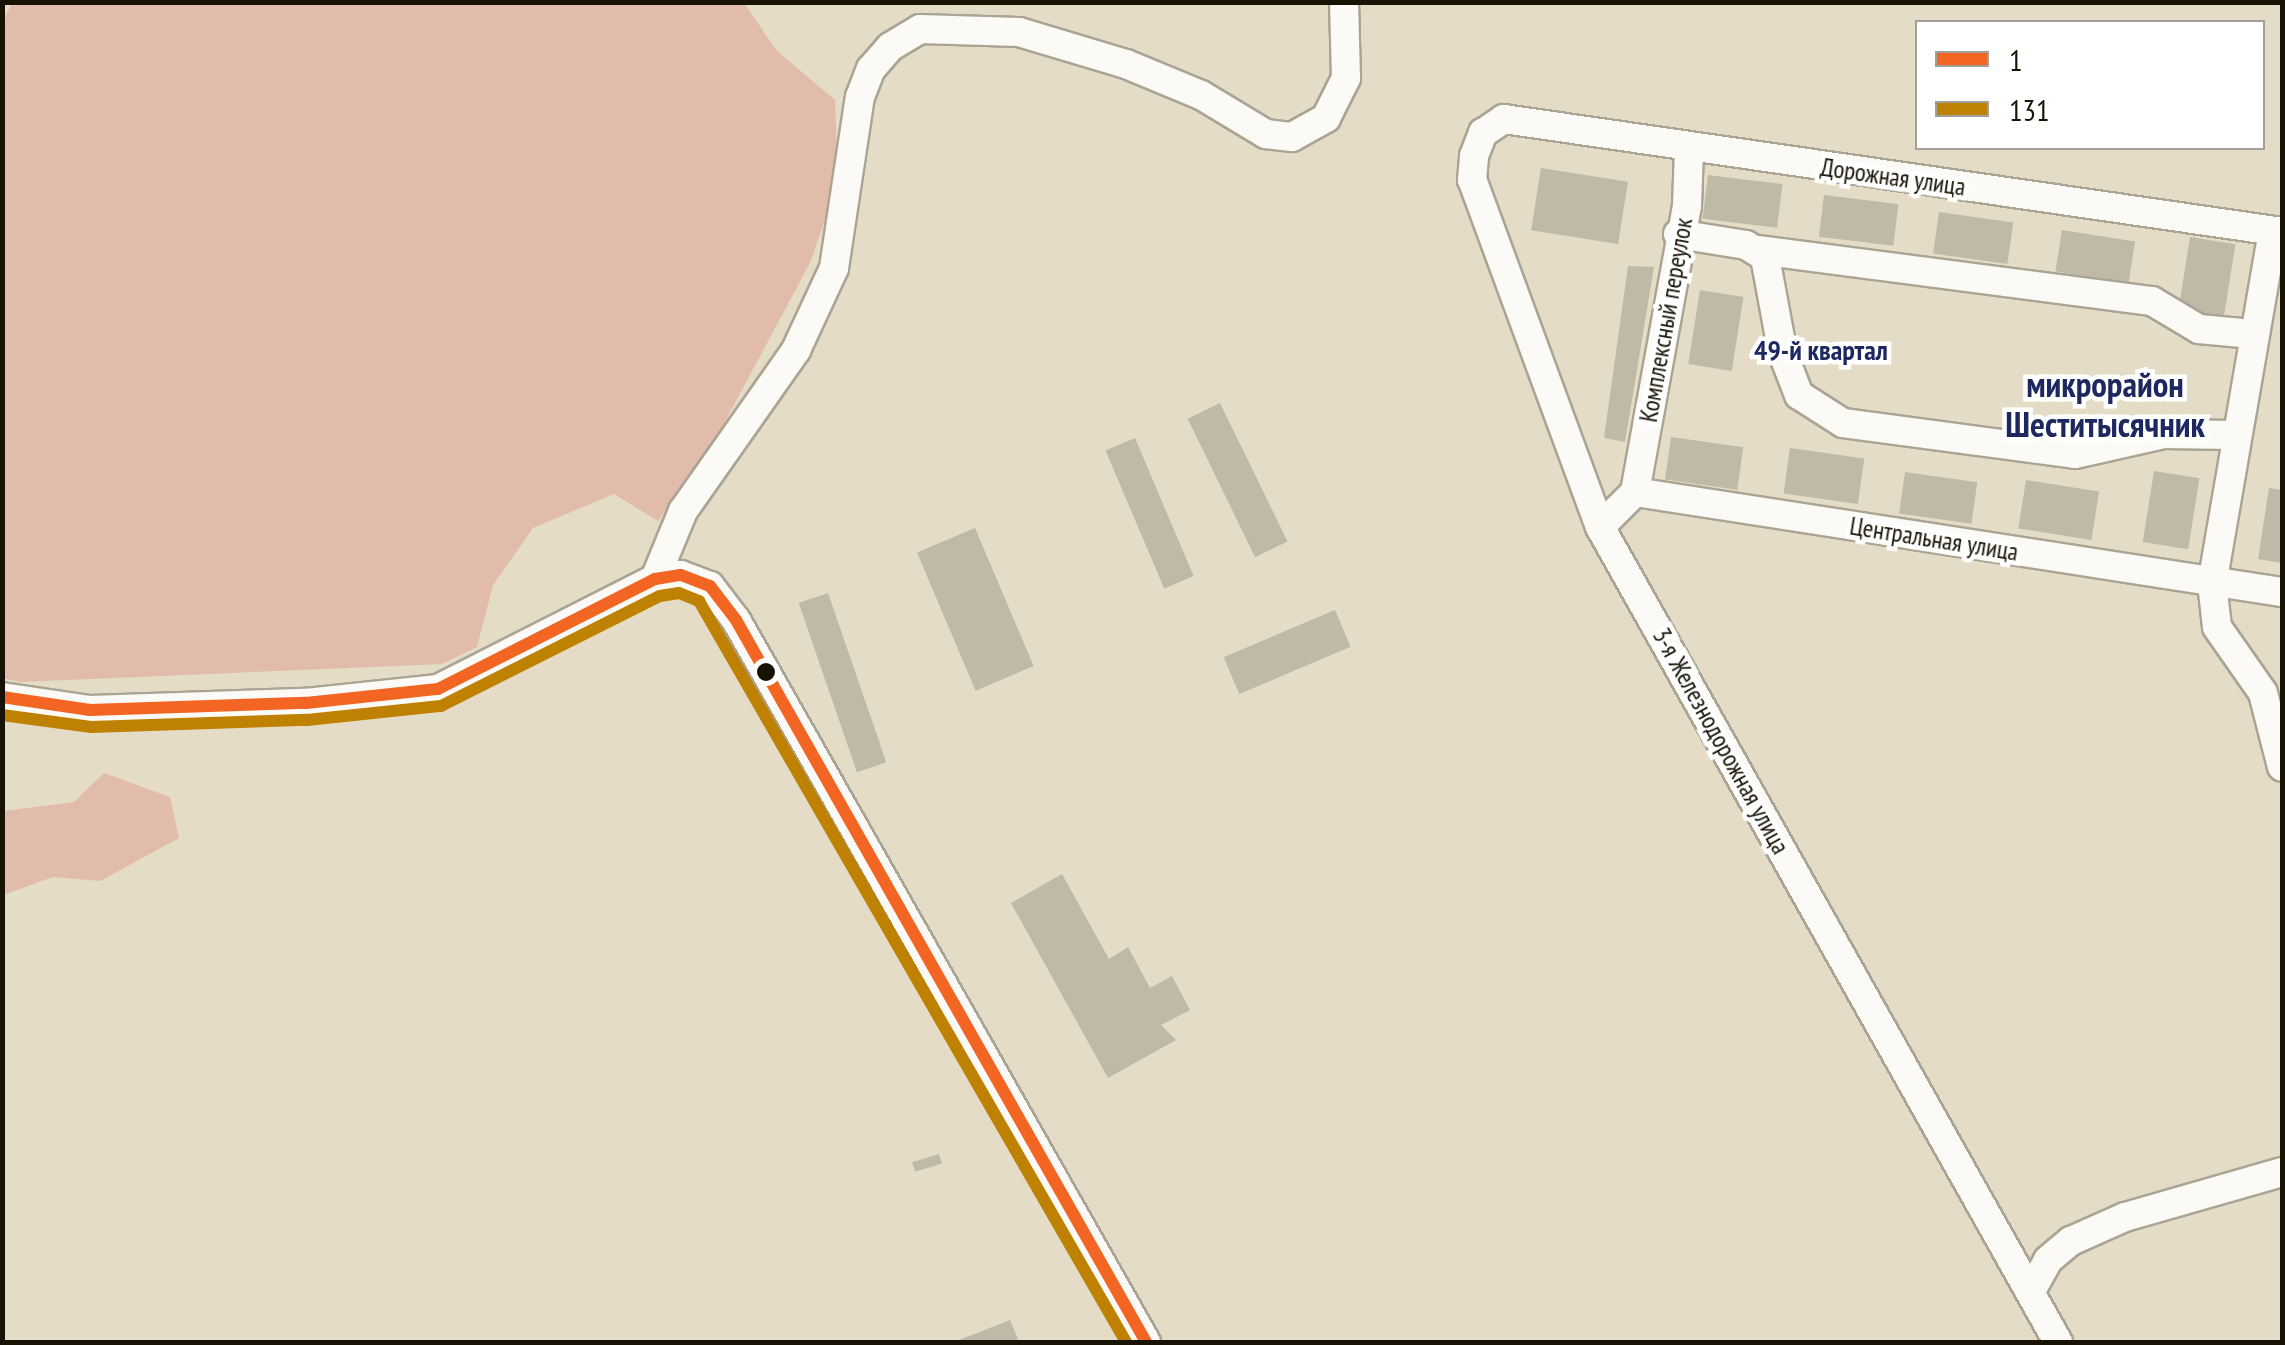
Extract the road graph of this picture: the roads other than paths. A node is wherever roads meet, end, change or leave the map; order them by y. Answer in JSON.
{"nodes":[{"id":1,"x":1344,"y":2,"type":"edge"},
{"id":2,"x":1504,"y":119,"type":"joint"},
{"id":3,"x":1689,"y":148,"type":"junction"},
{"id":4,"x":2278,"y":231,"type":"edge"},
{"id":5,"x":1678,"y":234,"type":"junction"},
{"id":6,"x":1758,"y":250,"type":"junction"},
{"id":7,"x":2253,"y":334,"type":"junction"},
{"id":8,"x":2233,"y":435,"type":"junction"},
{"id":9,"x":1635,"y":492,"type":"junction"},
{"id":10,"x":1600,"y":527,"type":"junction"},
{"id":11,"x":655,"y":580,"type":"junction"},
{"id":12,"x":2212,"y":583,"type":"junction"},
{"id":13,"x":2282,"y":592,"type":"edge"},
{"id":14,"x":2,"y":697,"type":"edge"},
{"id":15,"x":2282,"y":767,"type":"edge"},
{"id":16,"x":2282,"y":1172,"type":"edge"},
{"id":17,"x":2031,"y":1291,"type":"junction"},
{"id":18,"x":1146,"y":1342,"type":"edge"},
{"id":19,"x":2058,"y":1342,"type":"edge"}],
"edges":[{"from":1,"to":11,"type":"street"},
{"from":2,"to":3,"type":"street","name":"Дорожная улица"},
{"from":2,"to":10,"type":"street","name":"3-я Железнодорожная улица"},
{"from":3,"to":4,"type":"street","name":"Дорожная улица"},
{"from":3,"to":5,"type":"street","name":"Комплексный переулок"},
{"from":4,"to":7,"type":"street"},
{"from":5,"to":6,"type":"street"},
{"from":5,"to":9,"type":"street","name":"Комплексный переулок"},
{"from":6,"to":7,"type":"street"},
{"from":6,"to":8,"type":"street"},
{"from":7,"to":8,"type":"street"},
{"from":8,"to":12,"type":"street"},
{"from":9,"to":10,"type":"street"},
{"from":9,"to":12,"type":"street","name":"Центральная улица"},
{"from":10,"to":17,"type":"street","name":"3-я Железнодорожная улица"},
{"from":11,"to":14,"type":"street"},
{"from":11,"to":18,"type":"street"},
{"from":12,"to":13,"type":"street","name":"Центральная улица"},
{"from":12,"to":15,"type":"street"},
{"from":16,"to":17,"type":"street"},
{"from":17,"to":19,"type":"street","name":"3-я Железнодорожная улица"}]}
